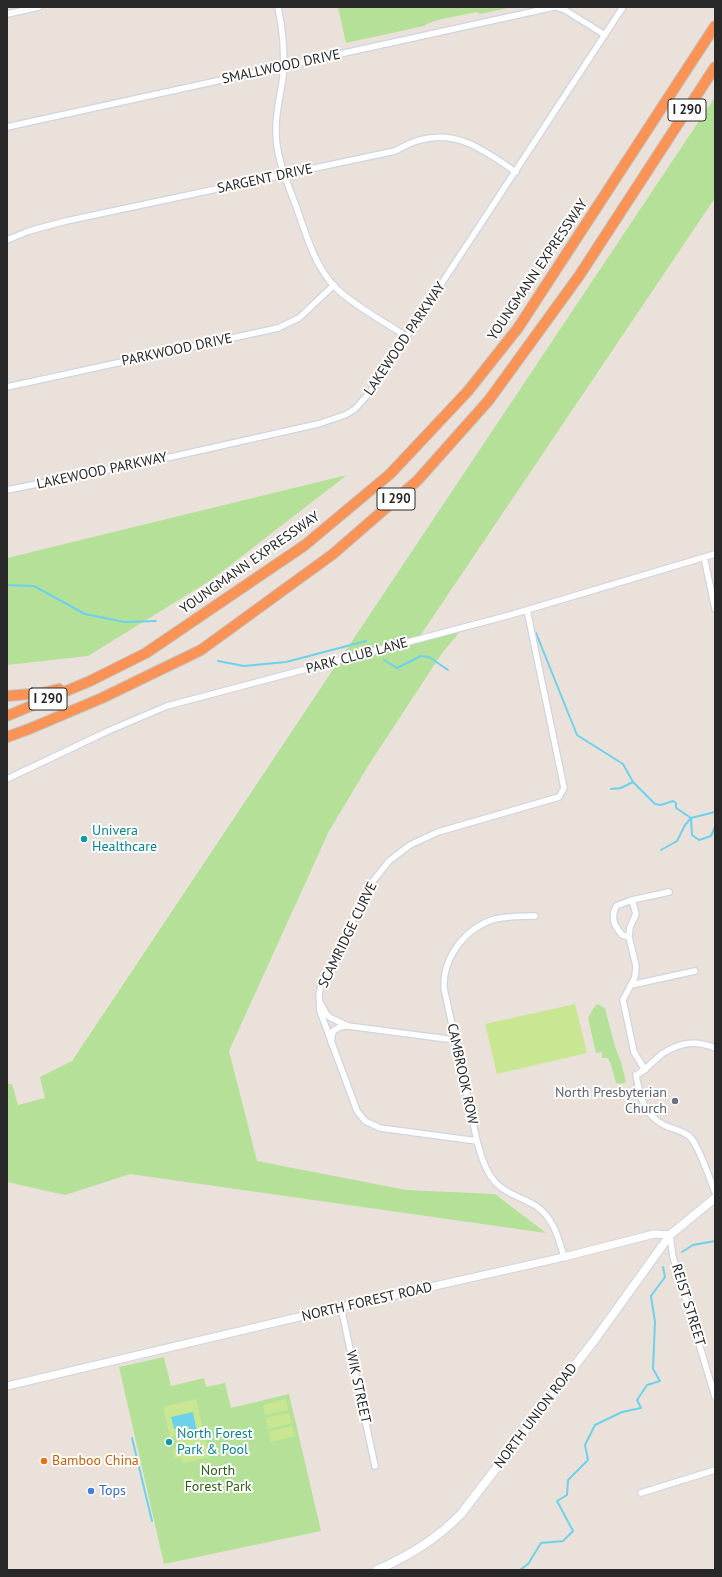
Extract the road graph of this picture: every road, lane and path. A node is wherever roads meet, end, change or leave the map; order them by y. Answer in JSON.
{"nodes":[{"id":1,"x":39,"y":7,"type":"edge"},
{"id":2,"x":278,"y":7,"type":"edge"},
{"id":3,"x":555,"y":7,"type":"edge"},
{"id":4,"x":623,"y":7,"type":"edge"},
{"id":5,"x":7,"y":14,"type":"edge"},
{"id":6,"x":715,"y":26,"type":"edge"},
{"id":7,"x":605,"y":35,"type":"junction"},
{"id":8,"x":284,"y":66,"type":"junction"},
{"id":9,"x":715,"y":67,"type":"edge"},
{"id":10,"x":7,"y":127,"type":"edge"},
{"id":11,"x":516,"y":172,"type":"junction"},
{"id":12,"x":284,"y":175,"type":"junction"},
{"id":13,"x":7,"y":240,"type":"edge"},
{"id":14,"x":334,"y":285,"type":"junction"},
{"id":15,"x":407,"y":338,"type":"junction"},
{"id":16,"x":7,"y":387,"type":"edge"},
{"id":17,"x":7,"y":490,"type":"edge"},
{"id":18,"x":715,"y":554,"type":"edge"},
{"id":19,"x":704,"y":557,"type":"junction"},
{"id":20,"x":715,"y":609,"type":"edge"},
{"id":21,"x":527,"y":610,"type":"junction"},
{"id":22,"x":90,"y":681,"type":"junction"},
{"id":23,"x":7,"y":696,"type":"edge"},
{"id":24,"x":7,"y":716,"type":"edge"},
{"id":25,"x":29,"y":729,"type":"junction"},
{"id":26,"x":7,"y":737,"type":"edge"},
{"id":27,"x":7,"y":741,"type":"edge"},
{"id":28,"x":7,"y":780,"type":"edge"},
{"id":29,"x":669,"y":892,"type":"dead end"},
{"id":30,"x":632,"y":900,"type":"junction"},
{"id":31,"x":535,"y":916,"type":"dead end"},
{"id":32,"x":629,"y":937,"type":"junction"},
{"id":33,"x":695,"y":971,"type":"dead end"},
{"id":34,"x":631,"y":985,"type":"junction"},
{"id":35,"x":319,"y":995,"type":"junction"},
{"id":36,"x":348,"y":1026,"type":"junction"},
{"id":37,"x":455,"y":1040,"type":"junction"},
{"id":38,"x":331,"y":1042,"type":"junction"},
{"id":39,"x":715,"y":1048,"type":"edge"},
{"id":40,"x":645,"y":1070,"type":"junction"},
{"id":41,"x":477,"y":1141,"type":"junction"},
{"id":42,"x":715,"y":1192,"type":"edge"},
{"id":43,"x":715,"y":1198,"type":"edge"},
{"id":44,"x":670,"y":1235,"type":"junction"},
{"id":45,"x":564,"y":1257,"type":"junction"},
{"id":46,"x":341,"y":1307,"type":"junction"},
{"id":47,"x":7,"y":1386,"type":"edge"},
{"id":48,"x":715,"y":1397,"type":"edge"},
{"id":49,"x":374,"y":1466,"type":"dead end"},
{"id":50,"x":715,"y":1470,"type":"edge"},
{"id":51,"x":641,"y":1493,"type":"dead end"},
{"id":52,"x":377,"y":1570,"type":"edge"}],
"edges":[{"from":1,"to":5,"type":"street"},
{"from":2,"to":8,"type":"street"},
{"from":3,"to":7,"type":"street","name":"SMALLWOOD DRIVE"},
{"from":3,"to":8,"type":"street","name":"SMALLWOOD DRIVE"},
{"from":4,"to":7,"type":"street","name":"LAKEWOOD PARKWAY"},
{"from":6,"to":22,"type":"highway","name":"YOUNGMANN EXPRESSWAY","number":"I 290"},
{"from":7,"to":11,"type":"street","name":"LAKEWOOD PARKWAY"},
{"from":8,"to":10,"type":"street","name":"SMALLWOOD DRIVE"},
{"from":8,"to":12,"type":"street"},
{"from":9,"to":25,"type":"highway","number":"I 290"},
{"from":11,"to":12,"type":"street","name":"SARGENT DRIVE"},
{"from":11,"to":15,"type":"street","name":"LAKEWOOD PARKWAY"},
{"from":12,"to":13,"type":"street","name":"SARGENT DRIVE"},
{"from":12,"to":14,"type":"street"},
{"from":14,"to":15,"type":"street"},
{"from":14,"to":16,"type":"street","name":"PARKWOOD DRIVE"},
{"from":15,"to":17,"type":"street","name":"LAKEWOOD PARKWAY"},
{"from":18,"to":19,"type":"street","name":"PARK CLUB LANE"},
{"from":19,"to":20,"type":"street"},
{"from":19,"to":21,"type":"street","name":"PARK CLUB LANE"},
{"from":21,"to":28,"type":"street","name":"PARK CLUB LANE"},
{"from":21,"to":35,"type":"street","name":"SCAMRIDGE CURVE"},
{"from":22,"to":23,"type":"highway"},
{"from":22,"to":24,"type":"highway","name":"YOUNGMANN EXPRESSWAY","number":"I 290"},
{"from":25,"to":26,"type":"highway","number":"I 290"},
{"from":25,"to":27,"type":"highway"},
{"from":29,"to":30,"type":"street"},
{"from":30,"to":32,"type":"street"},
{"from":30,"to":32,"type":"street"},
{"from":31,"to":37,"type":"street","name":"CAMBROOK ROW"},
{"from":32,"to":34,"type":"street"},
{"from":33,"to":34,"type":"street"},
{"from":34,"to":40,"type":"street"},
{"from":35,"to":36,"type":"street"},
{"from":35,"to":38,"type":"street","name":"SCAMRIDGE CURVE"},
{"from":36,"to":37,"type":"street"},
{"from":36,"to":38,"type":"street"},
{"from":37,"to":41,"type":"street","name":"CAMBROOK ROW"},
{"from":38,"to":41,"type":"street","name":"SCAMRIDGE CURVE"},
{"from":39,"to":40,"type":"street"},
{"from":40,"to":42,"type":"street"},
{"from":41,"to":45,"type":"street","name":"CAMBROOK ROW"},
{"from":43,"to":44,"type":"main road"},
{"from":44,"to":45,"type":"street","name":"NORTH FOREST ROAD"},
{"from":44,"to":48,"type":"street","name":"REIST STREET"},
{"from":44,"to":52,"type":"main road","name":"NORTH UNION ROAD"},
{"from":45,"to":46,"type":"street","name":"NORTH FOREST ROAD"},
{"from":46,"to":47,"type":"street","name":"NORTH FOREST ROAD"},
{"from":46,"to":49,"type":"street","name":"WIK STREET"},
{"from":50,"to":51,"type":"street"}]}
